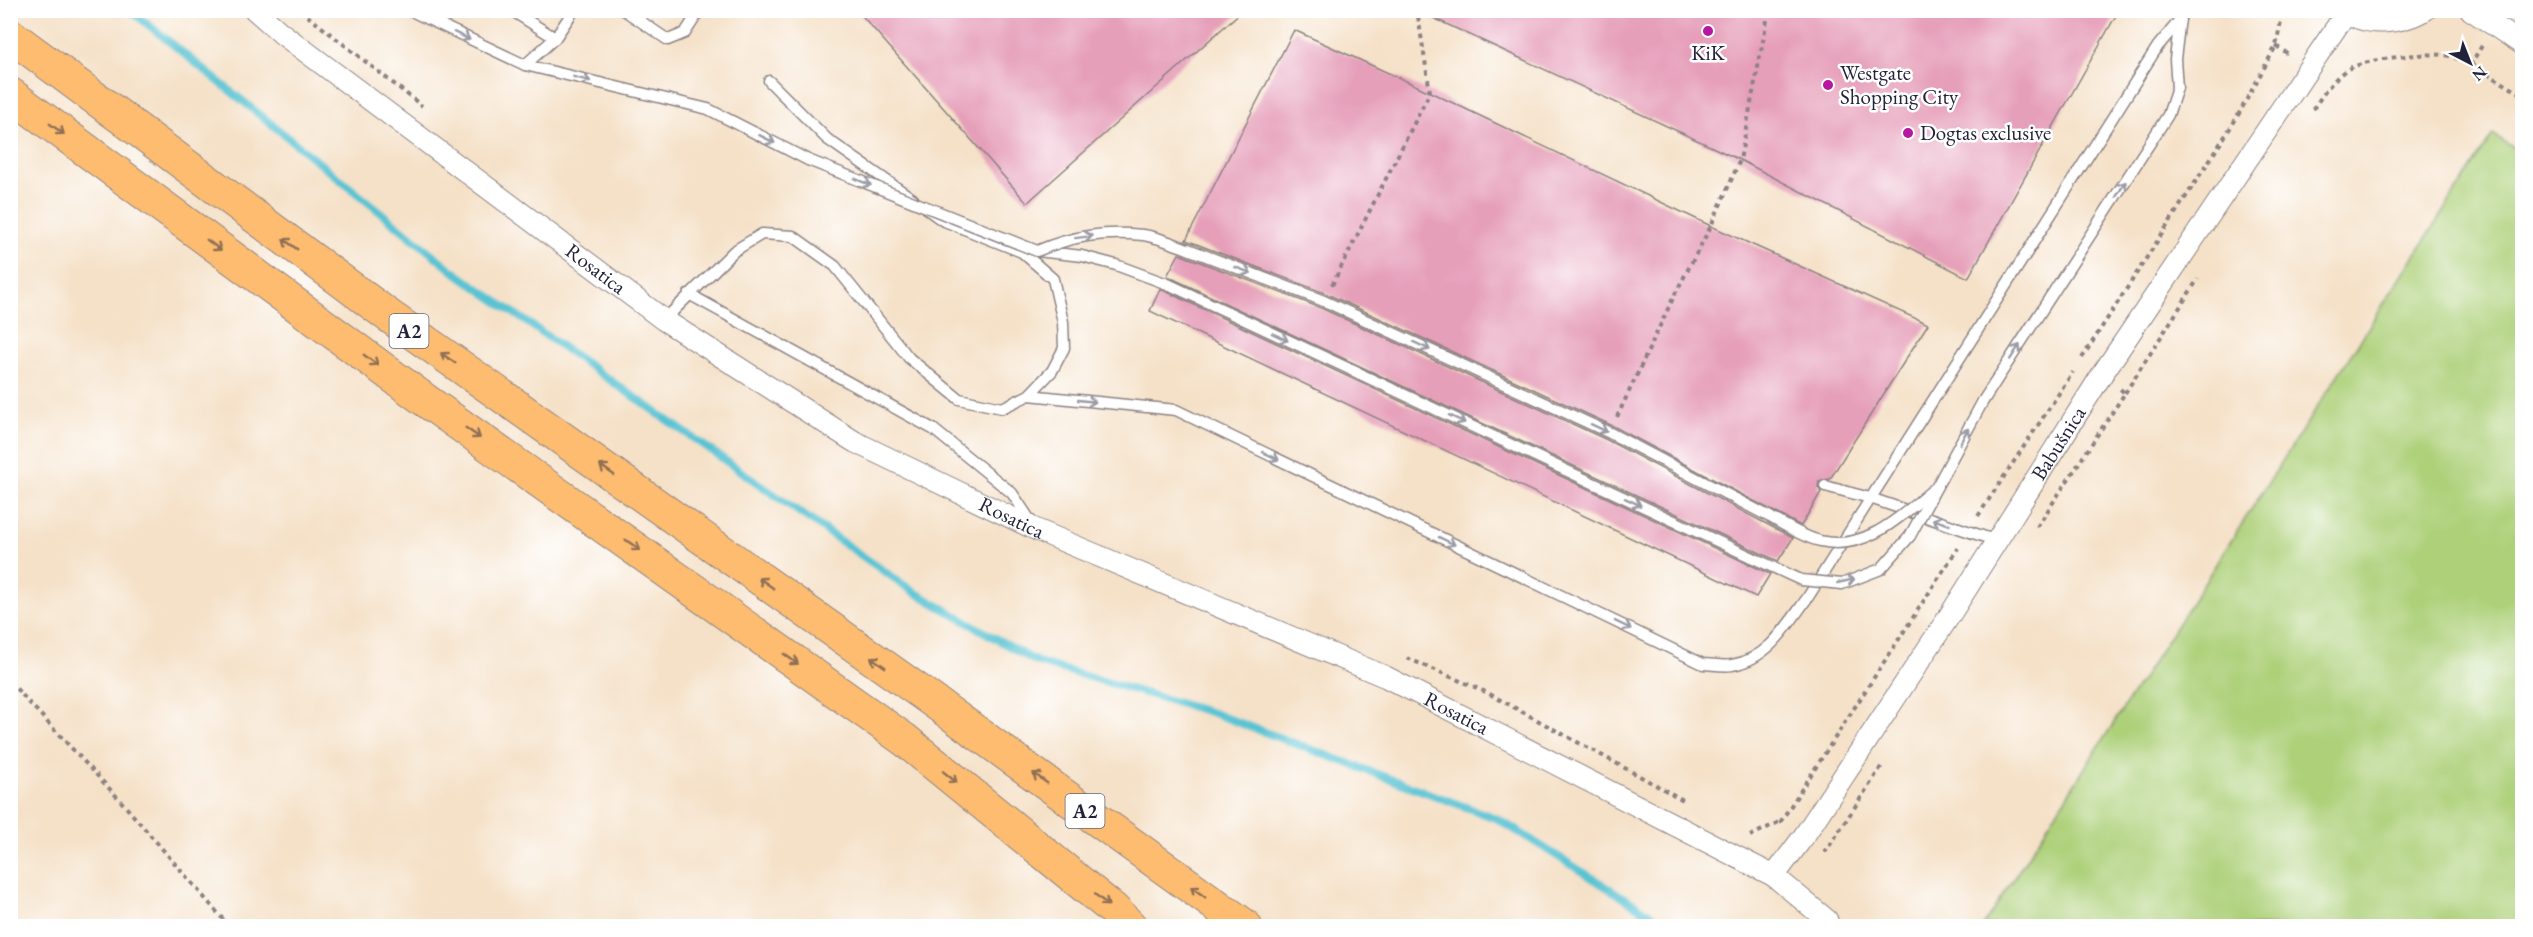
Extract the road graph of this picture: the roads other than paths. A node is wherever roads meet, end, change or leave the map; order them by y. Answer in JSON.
{"nodes":[{"id":1,"x":255,"y":10,"type":"edge"},
{"id":2,"x":409,"y":10,"type":"edge"},
{"id":3,"x":511,"y":10,"type":"edge"},
{"id":4,"x":574,"y":10,"type":"edge"},
{"id":5,"x":624,"y":10,"type":"edge"},
{"id":6,"x":700,"y":10,"type":"edge"},
{"id":7,"x":2425,"y":10,"type":"edge"},
{"id":8,"x":2471,"y":10,"type":"edge"},
{"id":9,"x":2344,"y":12,"type":"edge"},
{"id":10,"x":2180,"y":15,"type":"edge"},
{"id":11,"x":10,"y":35,"type":"edge"},
{"id":12,"x":555,"y":38,"type":"junction"},
{"id":13,"x":2523,"y":44,"type":"edge"},
{"id":14,"x":525,"y":65,"type":"junction"},
{"id":15,"x":769,"y":81,"type":"dead end"},
{"id":16,"x":10,"y":94,"type":"edge"},
{"id":17,"x":1037,"y":251,"type":"junction"},
{"id":18,"x":689,"y":294,"type":"junction"},
{"id":19,"x":664,"y":320,"type":"junction"},
{"id":20,"x":1029,"y":395,"type":"junction"},
{"id":21,"x":1825,"y":486,"type":"dead end"},
{"id":22,"x":1938,"y":487,"type":"junction"},
{"id":23,"x":1870,"y":498,"type":"junction"},
{"id":24,"x":1037,"y":530,"type":"junction"},
{"id":25,"x":1997,"y":541,"type":"junction"},
{"id":26,"x":1774,"y":876,"type":"junction"},
{"id":27,"x":1827,"y":920,"type":"dead end"},
{"id":28,"x":1130,"y":927,"type":"edge"},
{"id":29,"x":1245,"y":927,"type":"edge"}],
"edges":[{"from":1,"to":19,"type":"street","name":"Rosatica"},
{"from":2,"to":14,"type":"lane","one_way":true},
{"from":3,"to":12,"type":"lane"},
{"from":4,"to":12,"type":"lane"},
{"from":5,"to":6,"type":"lane"},
{"from":7,"to":9,"type":"street"},
{"from":8,"to":13,"type":"street"},
{"from":9,"to":25,"type":"street","name":"Babušnica"},
{"from":22,"to":10,"type":"lane","one_way":true,"bridge":true},
{"from":10,"to":23,"type":"lane"},
{"from":29,"to":11,"type":"highway","number":"A2","one_way":true},
{"from":12,"to":14,"type":"lane"},
{"from":14,"to":17,"type":"lane","one_way":true,"bridge":true},
{"from":15,"to":20,"type":"lane"},
{"from":16,"to":28,"type":"highway","number":"A2","one_way":true},
{"from":17,"to":22,"type":"lane","one_way":true,"bridge":true},
{"from":17,"to":22,"type":"lane","one_way":true,"bridge":true},
{"from":18,"to":19,"type":"lane"},
{"from":18,"to":20,"type":"lane"},
{"from":18,"to":24,"type":"lane"},
{"from":19,"to":24,"type":"street","name":"Rosatica"},
{"from":20,"to":23,"type":"lane","one_way":true},
{"from":21,"to":23,"type":"lane"},
{"from":25,"to":23,"type":"lane","one_way":true},
{"from":24,"to":26,"type":"street","name":"Rosatica"},
{"from":25,"to":26,"type":"street","name":"Babušnica"},
{"from":26,"to":27,"type":"street","name":"Rosatica"}]}
